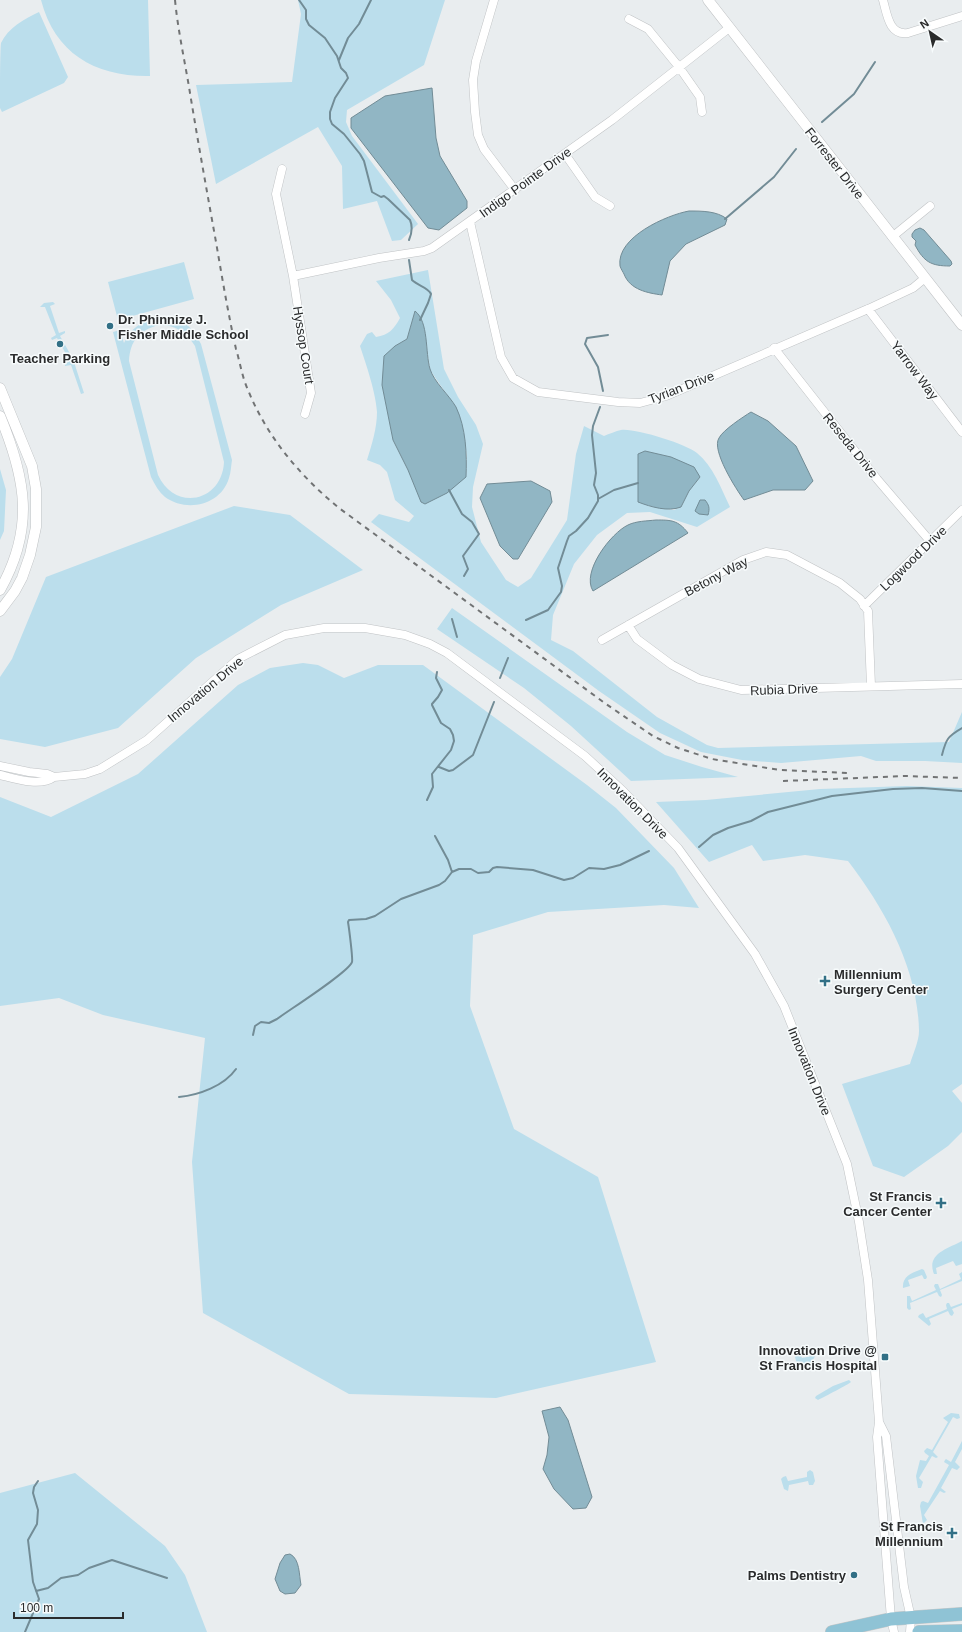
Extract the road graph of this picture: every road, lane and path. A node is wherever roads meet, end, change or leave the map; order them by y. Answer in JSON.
{"nodes":[{"id":1,"x":494,"y":0,"type":"edge"},
{"id":2,"x":708,"y":0,"type":"edge"},
{"id":3,"x":883,"y":0,"type":"edge"},
{"id":4,"x":962,"y":16,"type":"edge"},
{"id":5,"x":629,"y":19,"type":"dead end"},
{"id":6,"x":729,"y":28,"type":"junction"},
{"id":7,"x":679,"y":67,"type":"junction"},
{"id":8,"x":702,"y":112,"type":"dead end"},
{"id":9,"x":565,"y":154,"type":"junction"},
{"id":10,"x":282,"y":169,"type":"dead end"},
{"id":11,"x":515,"y":190,"type":"junction"},
{"id":12,"x":610,"y":206,"type":"dead end"},
{"id":13,"x":930,"y":206,"type":"dead end"},
{"id":14,"x":470,"y":222,"type":"junction"},
{"id":15,"x":892,"y":237,"type":"junction"},
{"id":16,"x":293,"y":276,"type":"junction"},
{"id":17,"x":925,"y":278,"type":"junction"},
{"id":18,"x":868,"y":308,"type":"junction"},
{"id":19,"x":962,"y":325,"type":"edge"},
{"id":20,"x":774,"y":348,"type":"junction"},
{"id":21,"x":0,"y":388,"type":"edge"},
{"id":22,"x":305,"y":414,"type":"dead end"},
{"id":23,"x":0,"y":416,"type":"edge"},
{"id":24,"x":962,"y":432,"type":"edge"},
{"id":25,"x":962,"y":510,"type":"edge"},
{"id":26,"x":930,"y":541,"type":"junction"},
{"id":27,"x":0,"y":590,"type":"edge"},
{"id":28,"x":864,"y":606,"type":"junction"},
{"id":29,"x":0,"y":611,"type":"edge"},
{"id":30,"x":628,"y":625,"type":"junction"},
{"id":31,"x":602,"y":640,"type":"dead end"},
{"id":32,"x":962,"y":684,"type":"edge"},
{"id":33,"x":871,"y":686,"type":"junction"},
{"id":34,"x":0,"y":766,"type":"edge"},
{"id":35,"x":0,"y":775,"type":"edge"},
{"id":36,"x":54,"y":777,"type":"junction"},
{"id":37,"x":879,"y":1422,"type":"junction"},
{"id":38,"x":962,"y":1614,"type":"edge"},
{"id":39,"x":910,"y":1618,"type":"junction"},
{"id":40,"x":893,"y":1626,"type":"edge"},
{"id":41,"x":962,"y":1631,"type":"edge"},
{"id":42,"x":832,"y":1632,"type":"edge"},
{"id":43,"x":910,"y":1632,"type":"edge"},
{"id":44,"x":919,"y":1632,"type":"edge"}],
"edges":[{"from":1,"to":11,"type":"street"},
{"from":2,"to":6,"type":"street","name":"Forrester Drive"},
{"from":3,"to":4,"type":"street"},
{"from":5,"to":7,"type":"street"},
{"from":6,"to":7,"type":"street","name":"Indigo Pointe Drive"},
{"from":6,"to":15,"type":"street","name":"Forrester Drive"},
{"from":7,"to":8,"type":"street"},
{"from":7,"to":9,"type":"street","name":"Indigo Pointe Drive"},
{"from":9,"to":11,"type":"street","name":"Indigo Pointe Drive"},
{"from":9,"to":12,"type":"street"},
{"from":10,"to":16,"type":"street","name":"Hyssop Court"},
{"from":11,"to":14,"type":"street","name":"Indigo Pointe Drive"},
{"from":13,"to":15,"type":"street"},
{"from":14,"to":16,"type":"street","name":"Indigo Pointe Drive"},
{"from":14,"to":20,"type":"street","name":"Tyrian Drive"},
{"from":15,"to":17,"type":"street","name":"Forrester Drive"},
{"from":16,"to":22,"type":"street","name":"Hyssop Court"},
{"from":17,"to":18,"type":"street","name":"Tyrian Drive"},
{"from":17,"to":19,"type":"street","name":"Forrester Drive"},
{"from":18,"to":20,"type":"street","name":"Tyrian Drive"},
{"from":18,"to":24,"type":"street","name":"Yarrow Way"},
{"from":20,"to":26,"type":"street","name":"Reseda Drive"},
{"from":21,"to":29,"type":"street"},
{"from":23,"to":27,"type":"street"},
{"from":25,"to":26,"type":"street","name":"Logwood Drive"},
{"from":26,"to":28,"type":"street","name":"Logwood Drive"},
{"from":28,"to":30,"type":"street","name":"Betony Way"},
{"from":28,"to":33,"type":"street","name":"Betony Way"},
{"from":30,"to":31,"type":"street","name":"Betony Way"},
{"from":30,"to":33,"type":"street","name":"Rubia Drive"},
{"from":32,"to":33,"type":"street","name":"Rubia Drive"},
{"from":34,"to":36,"type":"street","name":"Innovation Drive"},
{"from":35,"to":36,"type":"street","name":"Innovation Drive"},
{"from":36,"to":37,"type":"street","name":"Innovation Drive"},
{"from":37,"to":39,"type":"street","name":"Innovation Drive"},
{"from":37,"to":40,"type":"street","name":"Innovation Drive"},
{"from":38,"to":39,"type":"main road"},
{"from":39,"to":40,"type":"main road"},
{"from":39,"to":43,"type":"street","name":"Innovation Drive"},
{"from":40,"to":42,"type":"main road"},
{"from":41,"to":44,"type":"main road"}]}
